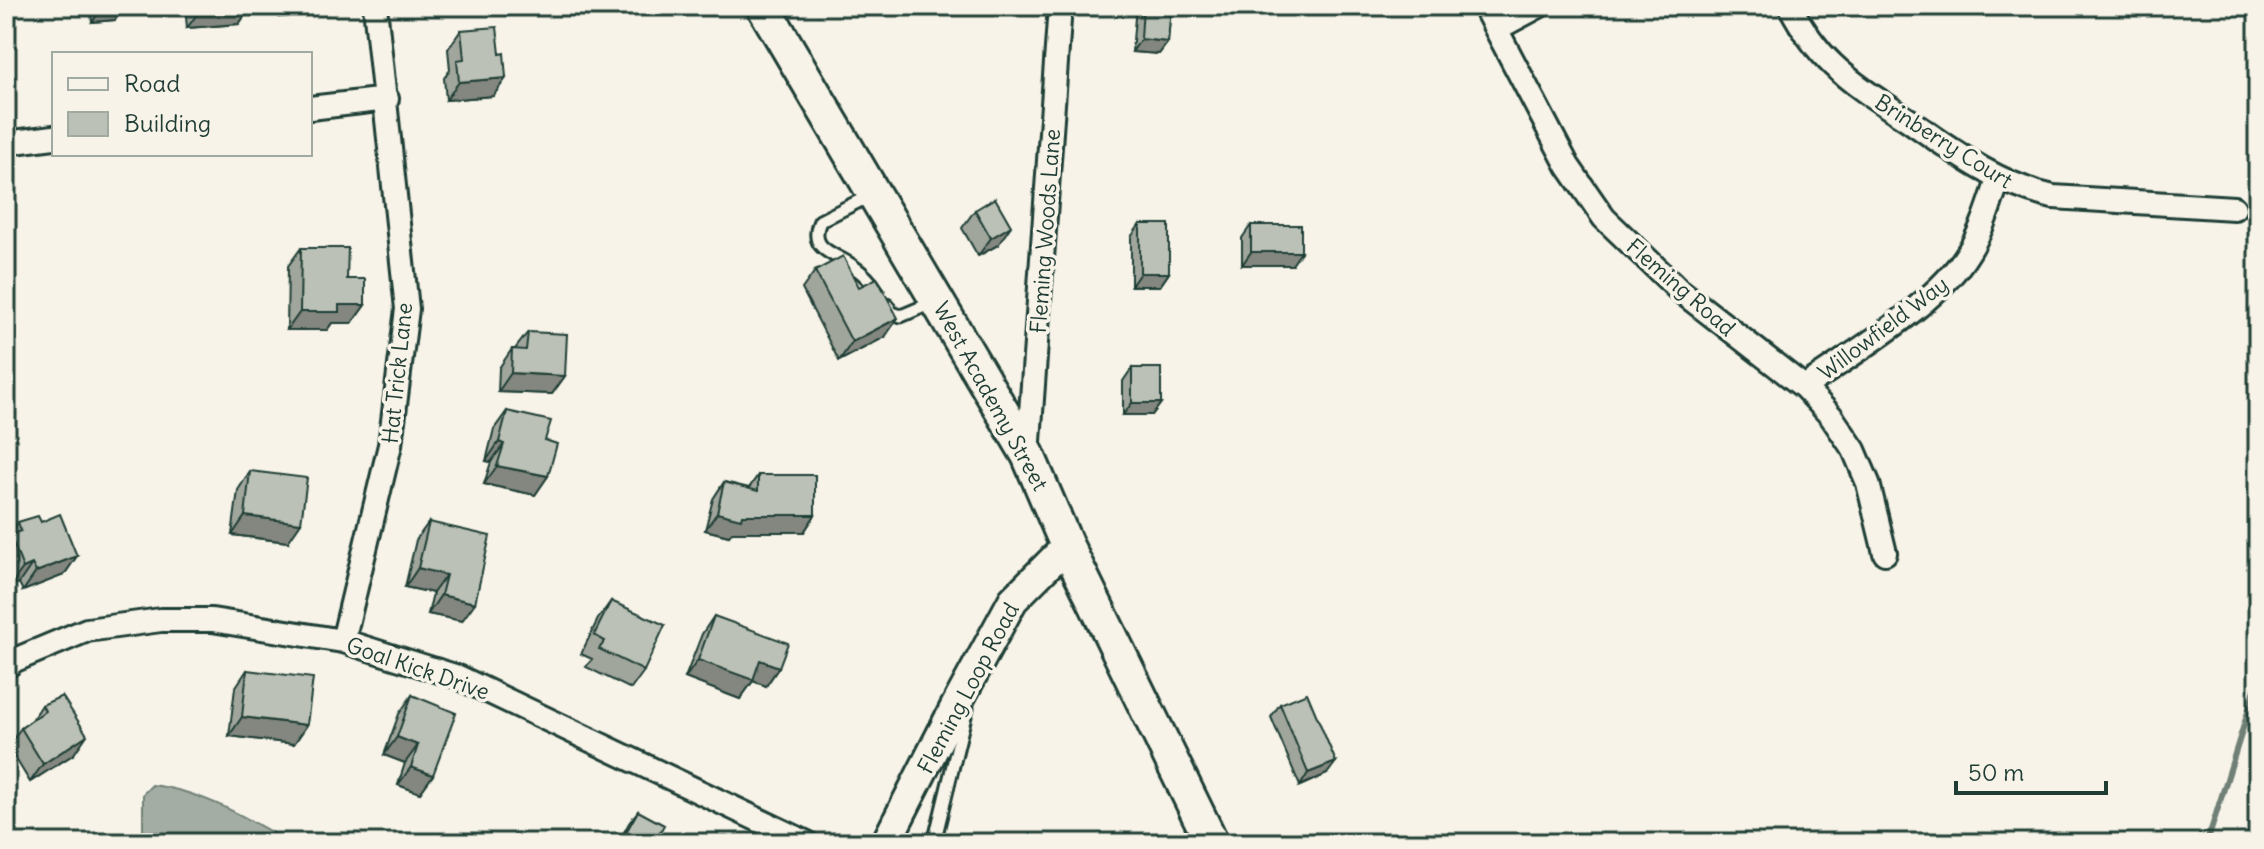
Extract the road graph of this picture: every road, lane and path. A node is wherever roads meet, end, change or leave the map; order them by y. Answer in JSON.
{"nodes":[{"id":1,"x":375,"y":6,"type":"edge"},
{"id":2,"x":763,"y":6,"type":"edge"},
{"id":3,"x":1060,"y":6,"type":"edge"},
{"id":4,"x":1484,"y":6,"type":"edge"},
{"id":5,"x":1539,"y":6,"type":"edge"},
{"id":6,"x":1790,"y":6,"type":"edge"},
{"id":7,"x":1496,"y":29,"type":"junction"},
{"id":8,"x":387,"y":99,"type":"junction"},
{"id":9,"x":312,"y":108,"type":"edge"},
{"id":10,"x":52,"y":137,"type":"edge"},
{"id":11,"x":6,"y":143,"type":"edge"},
{"id":12,"x":1998,"y":180,"type":"junction"},
{"id":13,"x":875,"y":193,"type":"junction"},
{"id":14,"x":2234,"y":208,"type":"dead end"},
{"id":15,"x":938,"y":299,"type":"junction"},
{"id":16,"x":1804,"y":387,"type":"junction"},
{"id":17,"x":1028,"y":455,"type":"junction"},
{"id":18,"x":1067,"y":546,"type":"junction"},
{"id":19,"x":1885,"y":553,"type":"dead end"},
{"id":20,"x":343,"y":641,"type":"junction"},
{"id":21,"x":6,"y":667,"type":"edge"},
{"id":22,"x":975,"y":671,"type":"junction"},
{"id":23,"x":807,"y":843,"type":"edge"},
{"id":24,"x":886,"y":843,"type":"edge"},
{"id":25,"x":934,"y":843,"type":"edge"},
{"id":26,"x":1212,"y":843,"type":"edge"}],
"edges":[{"from":1,"to":8,"type":"street","name":"Hat Trick Lane"},
{"from":2,"to":13,"type":"main road","name":"West Academy Street"},
{"from":3,"to":17,"type":"street","name":"Fleming Woods Lane"},
{"from":4,"to":7,"type":"street","name":"Fleming Road"},
{"from":5,"to":7,"type":"street"},
{"from":6,"to":12,"type":"street","name":"Brinberry Court"},
{"from":7,"to":16,"type":"street","name":"Fleming Road"},
{"from":8,"to":9,"type":"street"},
{"from":8,"to":20,"type":"street","name":"Hat Trick Lane"},
{"from":10,"to":11,"type":"street"},
{"from":12,"to":14,"type":"street","name":"Brinberry Court"},
{"from":12,"to":16,"type":"street","name":"Willowfield Way"},
{"from":13,"to":15,"type":"main road","name":"West Academy Street"},
{"from":13,"to":15,"type":"lane"},
{"from":15,"to":17,"type":"main road","name":"West Academy Street"},
{"from":16,"to":19,"type":"street","name":"Fleming Road"},
{"from":17,"to":18,"type":"main road","name":"West Academy Street"},
{"from":18,"to":22,"type":"street","name":"Fleming Loop Road"},
{"from":18,"to":26,"type":"main road","name":"West Academy Street"},
{"from":20,"to":21,"type":"street","name":"Goal Kick Drive"},
{"from":20,"to":23,"type":"street","name":"Goal Kick Drive"},
{"from":22,"to":24,"type":"street","name":"Fleming Loop Road"},
{"from":22,"to":25,"type":"lane"}]}
